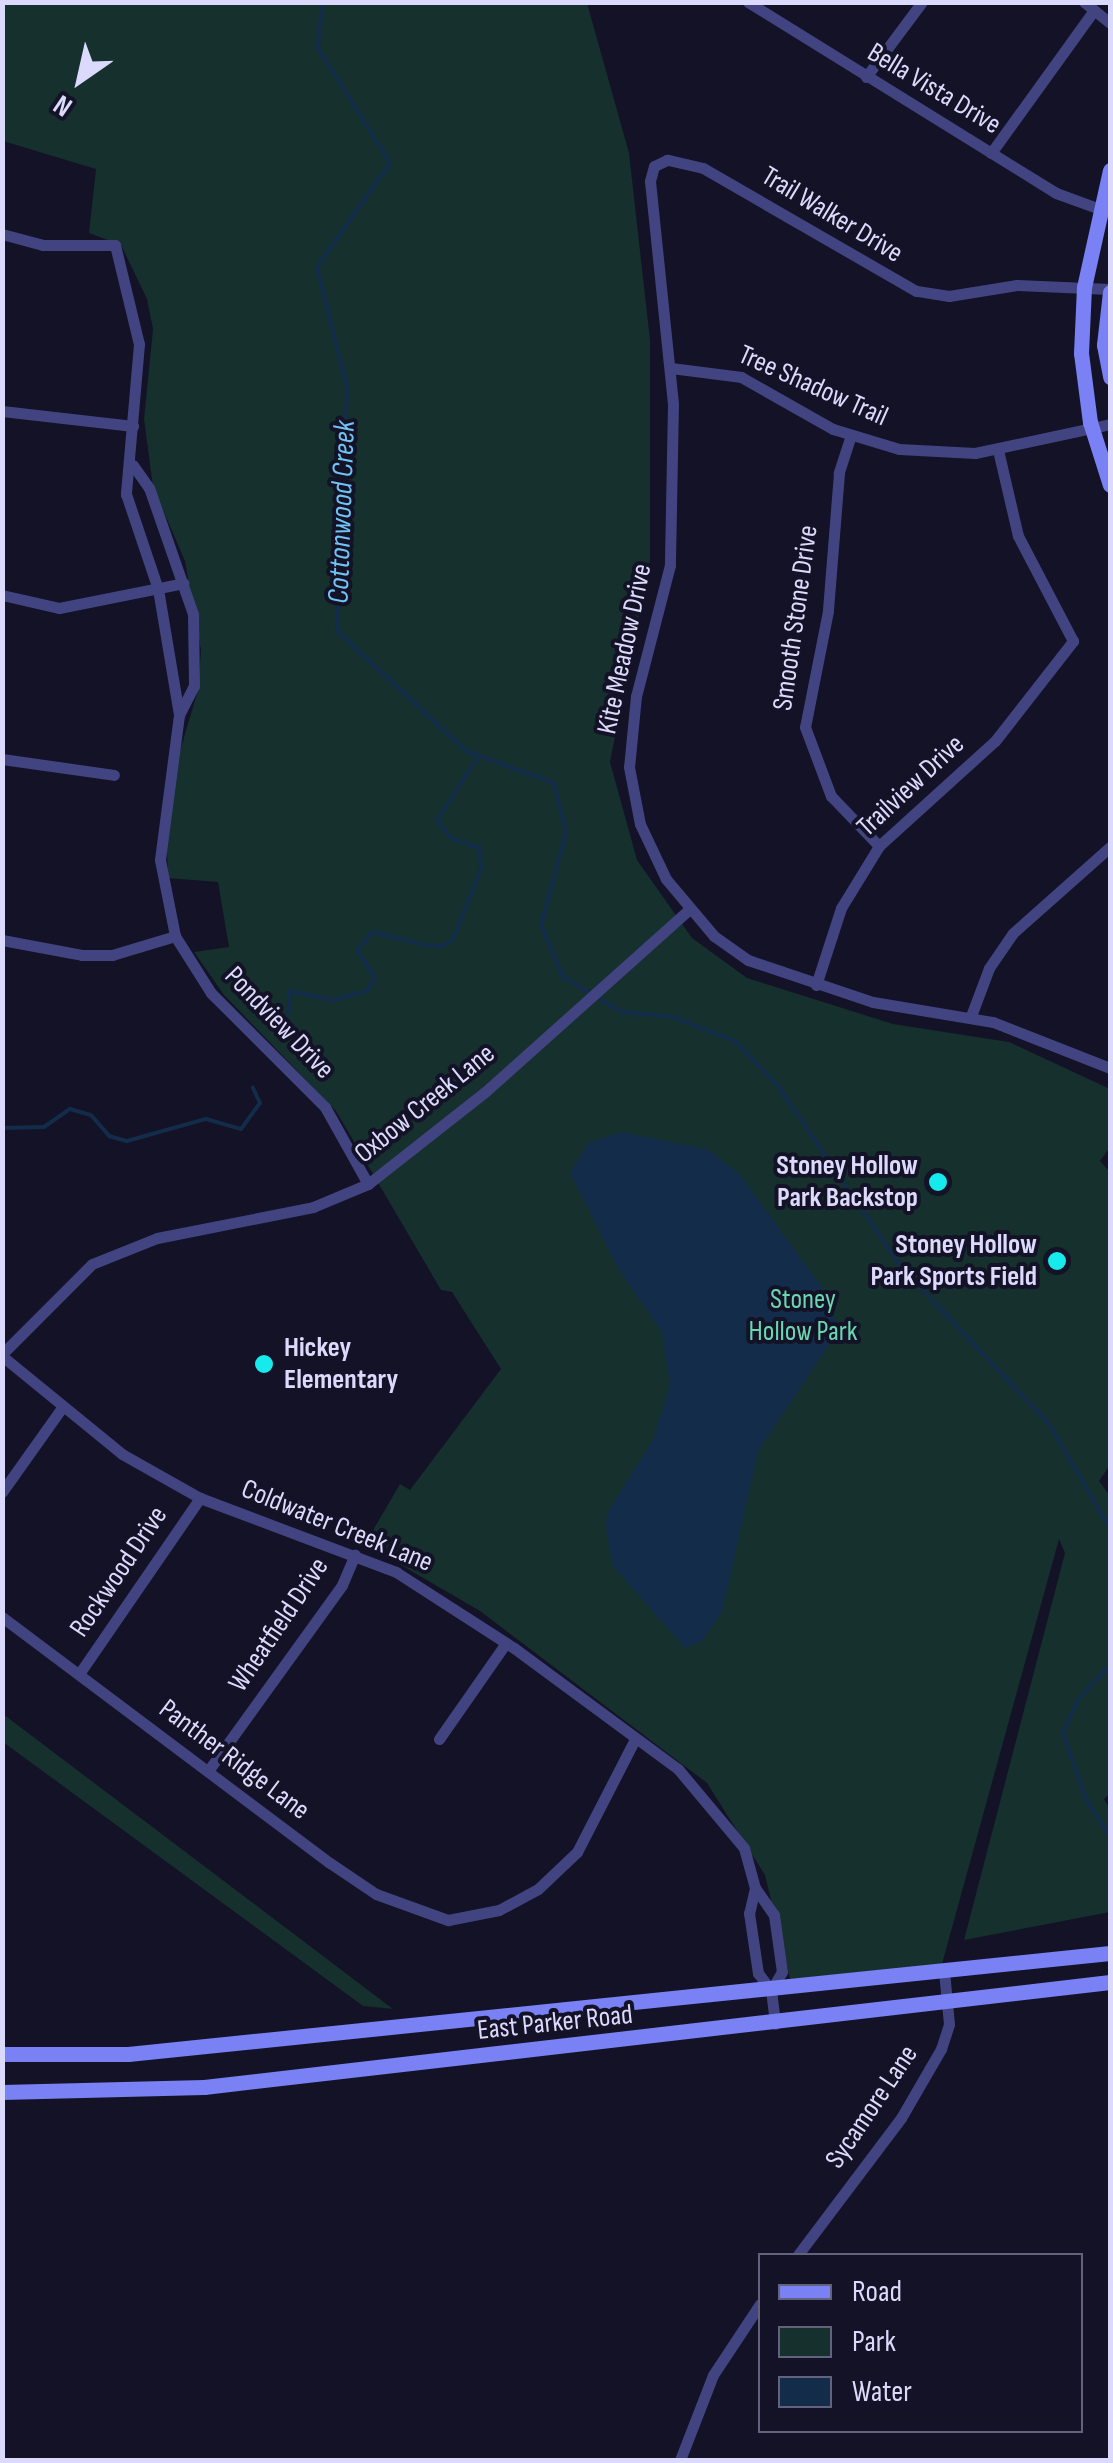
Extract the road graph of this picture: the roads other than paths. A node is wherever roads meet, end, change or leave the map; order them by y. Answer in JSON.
{"nodes":[{"id":1,"x":748,"y":2,"type":"edge"},
{"id":2,"x":922,"y":2,"type":"edge"},
{"id":3,"x":1089,"y":6,"type":"edge"},
{"id":4,"x":1110,"y":23,"type":"edge"},
{"id":5,"x":866,"y":77,"type":"junction"},
{"id":6,"x":991,"y":153,"type":"junction"},
{"id":7,"x":654,"y":166,"type":"joint"},
{"id":8,"x":1110,"y":170,"type":"edge"},
{"id":9,"x":1100,"y":209,"type":"junction"},
{"id":10,"x":2,"y":234,"type":"edge"},
{"id":11,"x":1084,"y":288,"type":"junction"},
{"id":12,"x":1110,"y":291,"type":"edge"},
{"id":13,"x":671,"y":368,"type":"junction"},
{"id":14,"x":1110,"y":377,"type":"edge"},
{"id":15,"x":2,"y":411,"type":"edge"},
{"id":16,"x":1110,"y":424,"type":"edge"},
{"id":17,"x":133,"y":426,"type":"junction"},
{"id":18,"x":1092,"y":429,"type":"junction"},
{"id":19,"x":851,"y":435,"type":"junction"},
{"id":20,"x":998,"y":450,"type":"junction"},
{"id":21,"x":133,"y":465,"type":"junction"},
{"id":22,"x":1110,"y":485,"type":"edge"},
{"id":23,"x":184,"y":583,"type":"junction"},
{"id":24,"x":158,"y":589,"type":"junction"},
{"id":25,"x":2,"y":595,"type":"edge"},
{"id":26,"x":179,"y":715,"type":"junction"},
{"id":27,"x":2,"y":759,"type":"edge"},
{"id":28,"x":114,"y":775,"type":"dead end"},
{"id":29,"x":879,"y":846,"type":"junction"},
{"id":30,"x":1110,"y":847,"type":"edge"},
{"id":31,"x":690,"y":910,"type":"junction"},
{"id":32,"x":174,"y":936,"type":"junction"},
{"id":33,"x":2,"y":940,"type":"edge"},
{"id":34,"x":816,"y":985,"type":"junction"},
{"id":35,"x":971,"y":1016,"type":"junction"},
{"id":36,"x":1110,"y":1068,"type":"edge"},
{"id":37,"x":368,"y":1184,"type":"junction"},
{"id":38,"x":2,"y":1355,"type":"edge"},
{"id":39,"x":61,"y":1410,"type":"junction"},
{"id":40,"x":2,"y":1492,"type":"edge"},
{"id":41,"x":200,"y":1498,"type":"junction"},
{"id":42,"x":355,"y":1555,"type":"junction"},
{"id":43,"x":2,"y":1617,"type":"edge"},
{"id":44,"x":506,"y":1643,"type":"junction"},
{"id":45,"x":79,"y":1674,"type":"junction"},
{"id":46,"x":438,"y":1739,"type":"dead end"},
{"id":47,"x":635,"y":1739,"type":"junction"},
{"id":48,"x":208,"y":1771,"type":"junction"},
{"id":49,"x":755,"y":1888,"type":"junction"},
{"id":50,"x":1110,"y":1953,"type":"edge"},
{"id":51,"x":944,"y":1972,"type":"junction"},
{"id":52,"x":1110,"y":1982,"type":"edge"},
{"id":53,"x":771,"y":1990,"type":"junction"},
{"id":54,"x":948,"y":2006,"type":"junction"},
{"id":55,"x":775,"y":2024,"type":"junction"},
{"id":56,"x":2,"y":2054,"type":"edge"},
{"id":57,"x":2,"y":2092,"type":"edge"},
{"id":58,"x":799,"y":2253,"type":"edge"},
{"id":59,"x":758,"y":2307,"type":"edge"},
{"id":60,"x":684,"y":2459,"type":"edge"}],
"edges":[{"from":1,"to":5,"type":"street","name":"Bella Vista Drive"},
{"from":2,"to":5,"type":"street"},
{"from":3,"to":4,"type":"street"},
{"from":3,"to":6,"type":"street"},
{"from":5,"to":6,"type":"street","name":"Bella Vista Drive"},
{"from":6,"to":9,"type":"street","name":"Bella Vista Drive"},
{"from":7,"to":11,"type":"street","name":"Trail Walker Drive"},
{"from":7,"to":13,"type":"street","name":"Kite Meadow Drive"},
{"from":8,"to":9,"type":"main road"},
{"from":9,"to":11,"type":"main road"},
{"from":10,"to":17,"type":"street","name":"Pondview Drive"},
{"from":11,"to":12,"type":"street","name":"Trail Walker Drive"},
{"from":11,"to":18,"type":"main road"},
{"from":12,"to":14,"type":"main road"},
{"from":13,"to":19,"type":"street","name":"Tree Shadow Trail"},
{"from":13,"to":31,"type":"street","name":"Kite Meadow Drive"},
{"from":15,"to":17,"type":"street"},
{"from":16,"to":18,"type":"street","name":"Tree Shadow Trail"},
{"from":17,"to":21,"type":"street","name":"Pondview Drive"},
{"from":18,"to":20,"type":"street","name":"Tree Shadow Trail"},
{"from":18,"to":22,"type":"main road"},
{"from":19,"to":20,"type":"street","name":"Tree Shadow Trail"},
{"from":19,"to":29,"type":"street","name":"Smooth Stone Drive"},
{"from":20,"to":29,"type":"street","name":"Trailview Drive"},
{"from":21,"to":23,"type":"street","name":"Pondview Drive"},
{"from":21,"to":24,"type":"street","name":"Pondview Drive"},
{"from":23,"to":24,"type":"street"},
{"from":23,"to":26,"type":"street","name":"Pondview Drive"},
{"from":24,"to":25,"type":"street"},
{"from":24,"to":26,"type":"street","name":"Pondview Drive"},
{"from":26,"to":32,"type":"street","name":"Pondview Drive"},
{"from":27,"to":28,"type":"street"},
{"from":29,"to":34,"type":"street","name":"Trailview Drive"},
{"from":30,"to":35,"type":"street"},
{"from":31,"to":34,"type":"street","name":"Kite Meadow Drive"},
{"from":31,"to":37,"type":"street","name":"Oxbow Creek Lane"},
{"from":32,"to":33,"type":"street"},
{"from":32,"to":37,"type":"street","name":"Pondview Drive"},
{"from":34,"to":35,"type":"street","name":"Kite Meadow Drive"},
{"from":35,"to":36,"type":"street","name":"Kite Meadow Drive"},
{"from":37,"to":38,"type":"street","name":"Oxbow Creek Lane"},
{"from":38,"to":39,"type":"street","name":"Coldwater Creek Lane"},
{"from":39,"to":40,"type":"street"},
{"from":39,"to":41,"type":"street","name":"Coldwater Creek Lane"},
{"from":41,"to":42,"type":"street","name":"Coldwater Creek Lane"},
{"from":41,"to":45,"type":"street","name":"Rockwood Drive"},
{"from":42,"to":44,"type":"street","name":"Coldwater Creek Lane"},
{"from":42,"to":48,"type":"street","name":"Wheatfield Drive"},
{"from":43,"to":45,"type":"street","name":"Panther Ridge Lane"},
{"from":44,"to":46,"type":"street"},
{"from":44,"to":47,"type":"street","name":"Coldwater Creek Lane"},
{"from":45,"to":48,"type":"street","name":"Panther Ridge Lane"},
{"from":47,"to":48,"type":"street","name":"Panther Ridge Lane"},
{"from":47,"to":49,"type":"street","name":"Coldwater Creek Lane"},
{"from":49,"to":53,"type":"street","name":"Coldwater Creek Lane"},
{"from":49,"to":53,"type":"street","name":"Coldwater Creek Lane"},
{"from":50,"to":51,"type":"main road","name":"East Parker Road"},
{"from":51,"to":53,"type":"main road","name":"East Parker Road"},
{"from":51,"to":54,"type":"street","name":"Sycamore Lane"},
{"from":52,"to":54,"type":"main road","name":"East Parker Road"},
{"from":53,"to":55,"type":"street","name":"Coldwater Creek Lane"},
{"from":53,"to":56,"type":"main road","name":"East Parker Road"},
{"from":54,"to":55,"type":"main road","name":"East Parker Road"},
{"from":54,"to":58,"type":"street","name":"Sycamore Lane"},
{"from":55,"to":57,"type":"main road","name":"East Parker Road"},
{"from":59,"to":60,"type":"street"}]}
